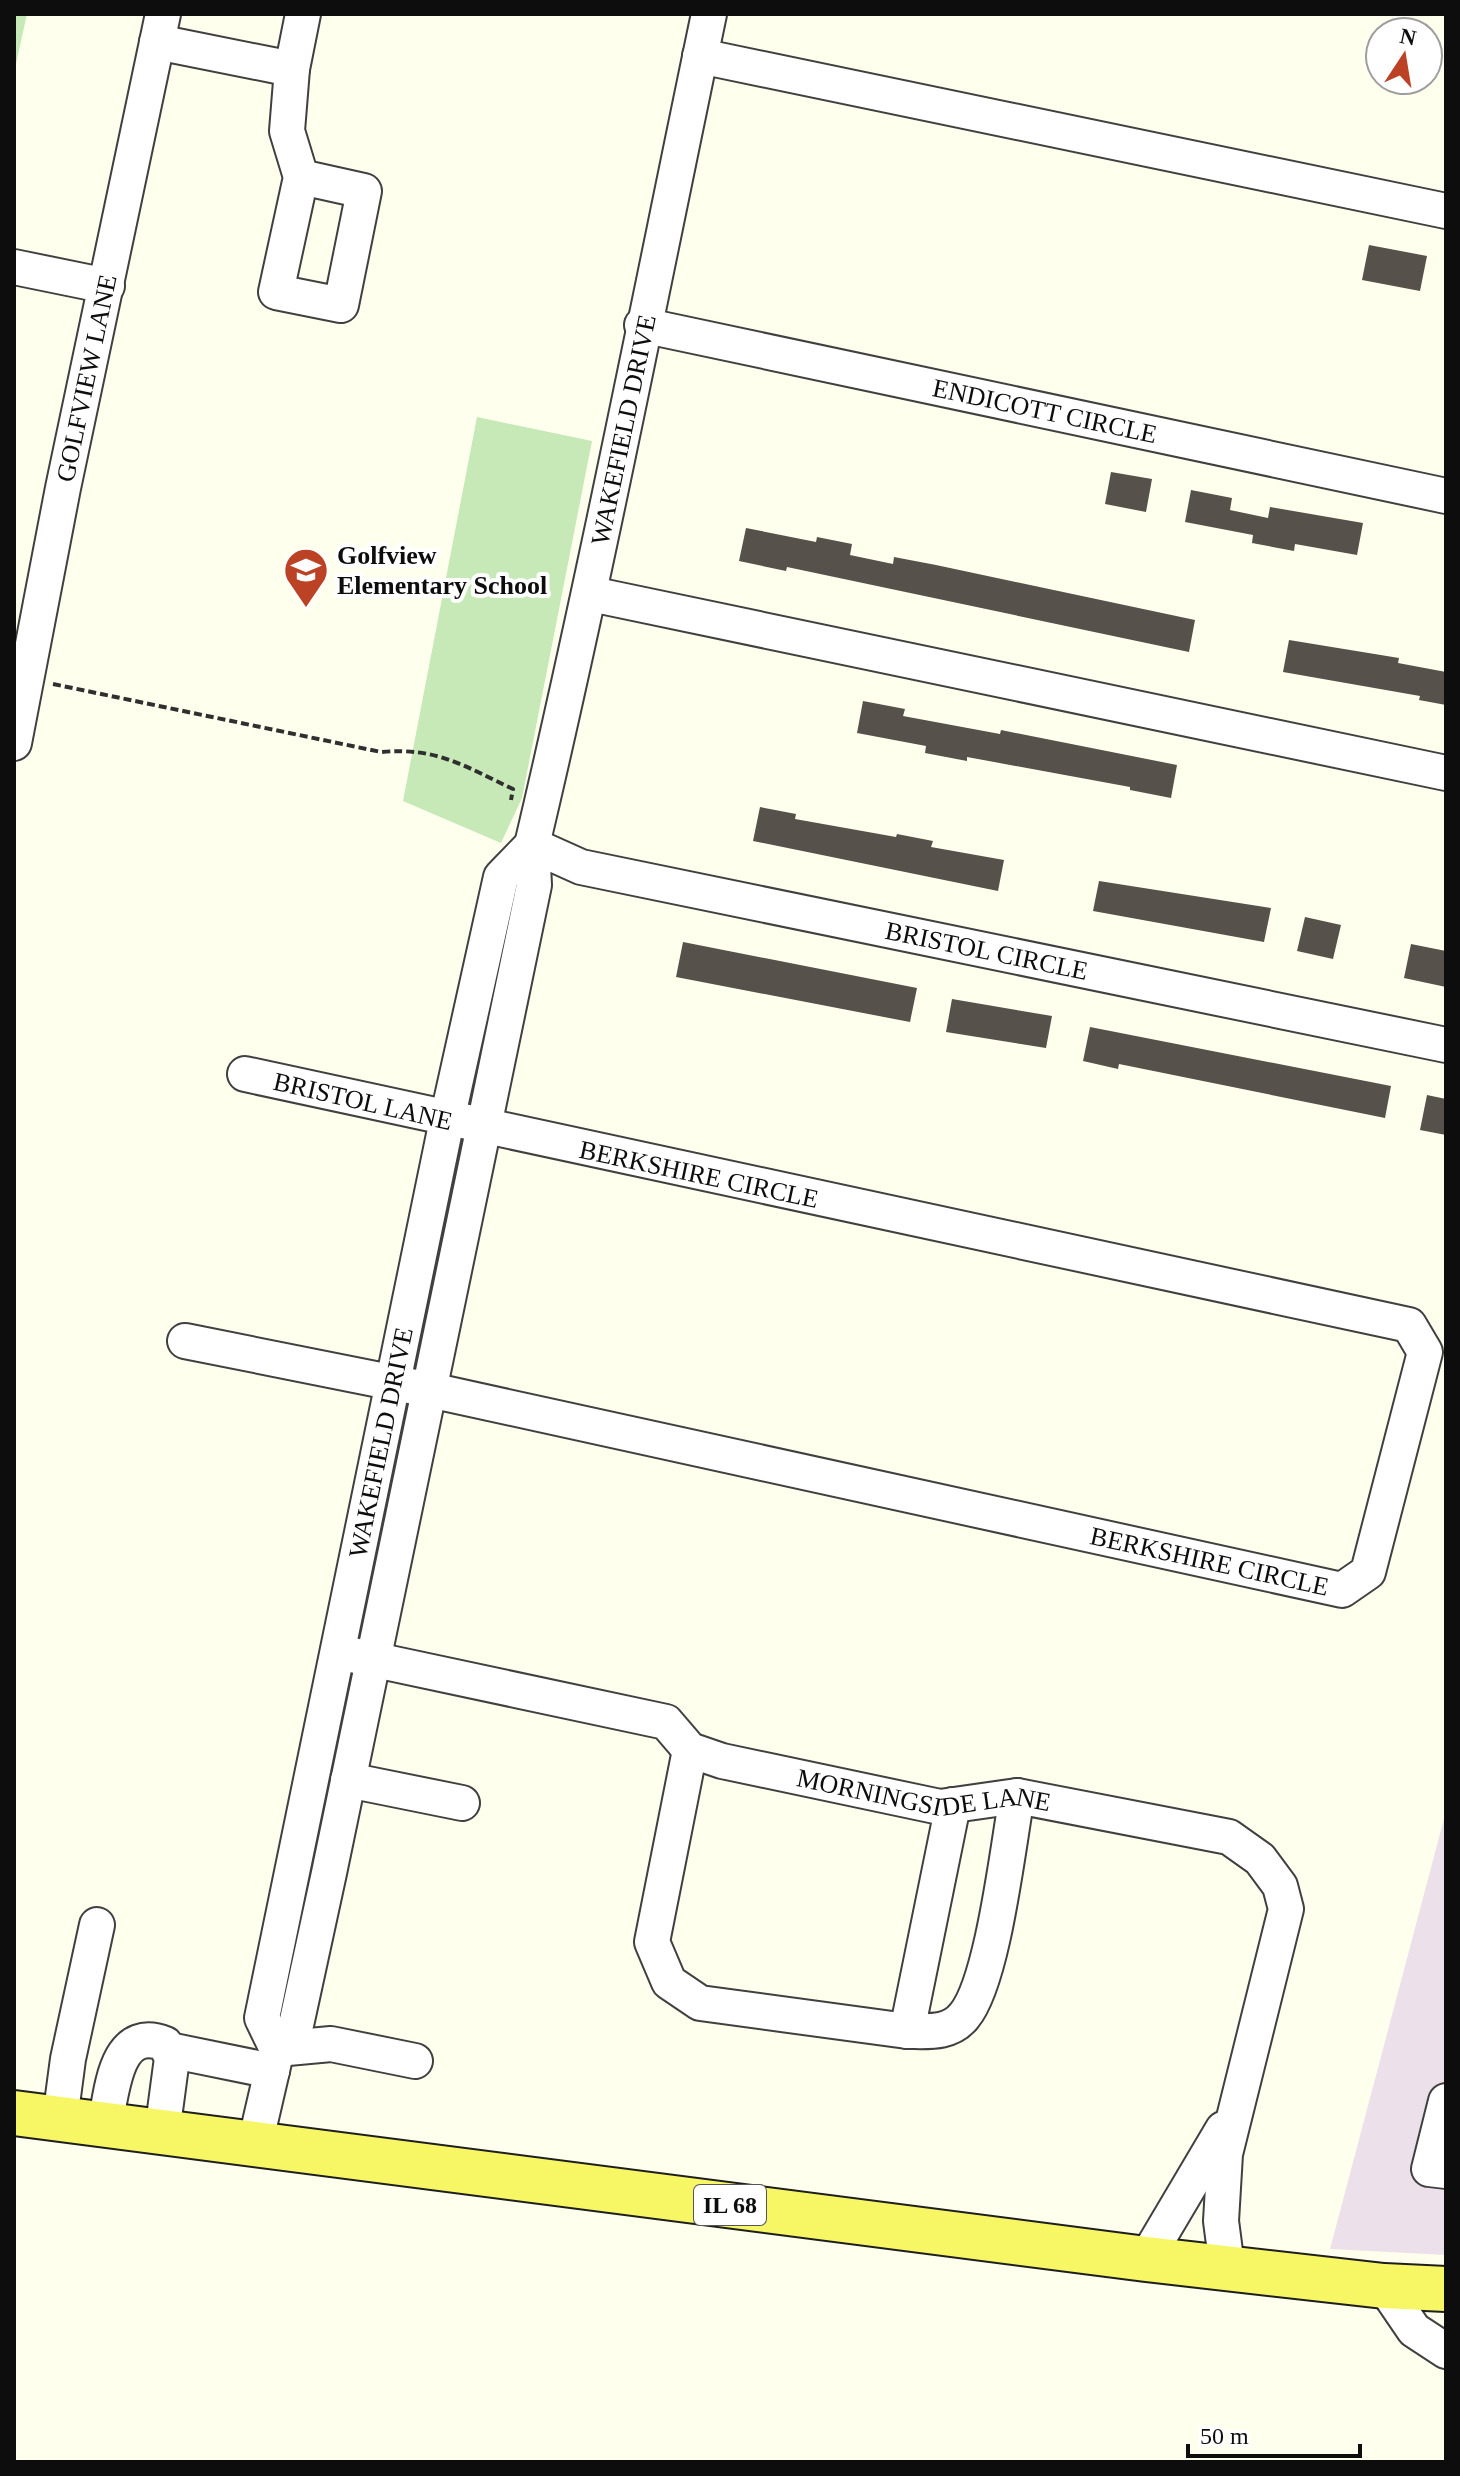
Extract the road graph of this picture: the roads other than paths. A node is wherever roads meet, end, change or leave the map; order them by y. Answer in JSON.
{"nodes":[{"id":1,"x":303,"y":14,"type":"edge"},
{"id":2,"x":709,"y":14,"type":"edge"},
{"id":3,"x":160,"y":28,"type":"edge"},
{"id":4,"x":700,"y":56,"type":"junction"},
{"id":5,"x":292,"y":69,"type":"junction"},
{"id":6,"x":301,"y":177,"type":"dead end"},
{"id":7,"x":1446,"y":211,"type":"edge"},
{"id":8,"x":14,"y":267,"type":"edge"},
{"id":9,"x":107,"y":286,"type":"junction"},
{"id":10,"x":642,"y":325,"type":"junction"},
{"id":11,"x":1446,"y":496,"type":"edge"},
{"id":12,"x":591,"y":594,"type":"junction"},
{"id":13,"x":14,"y":743,"type":"edge"},
{"id":14,"x":1446,"y":773,"type":"edge"},
{"id":15,"x":532,"y":845,"type":"junction"},
{"id":16,"x":1446,"y":1045,"type":"edge"},
{"id":17,"x":245,"y":1074,"type":"dead end"},
{"id":18,"x":447,"y":1120,"type":"junction"},
{"id":19,"x":482,"y":1128,"type":"junction"},
{"id":20,"x":185,"y":1341,"type":"dead end"},
{"id":21,"x":394,"y":1382,"type":"junction"},
{"id":22,"x":430,"y":1390,"type":"junction"},
{"id":23,"x":338,"y":1652,"type":"junction"},
{"id":24,"x":374,"y":1657,"type":"junction"},
{"id":25,"x":690,"y":1750,"type":"junction"},
{"id":26,"x":348,"y":1780,"type":"junction"},
{"id":27,"x":1017,"y":1796,"type":"junction"},
{"id":28,"x":462,"y":1803,"type":"dead end"},
{"id":29,"x":953,"y":1805,"type":"junction"},
{"id":30,"x":298,"y":1844,"type":"junction"},
{"id":31,"x":333,"y":1852,"type":"junction"},
{"id":32,"x":97,"y":1925,"type":"dead end"},
{"id":33,"x":907,"y":2031,"type":"junction"},
{"id":34,"x":169,"y":2050,"type":"junction"},
{"id":35,"x":274,"y":2060,"type":"junction"},
{"id":36,"x":415,"y":2061,"type":"dead end"},
{"id":37,"x":1446,"y":2101,"type":"edge"},
{"id":38,"x":1235,"y":2108,"type":"junction"},
{"id":39,"x":14,"y":2113,"type":"edge"},
{"id":40,"x":60,"y":2119,"type":"junction"},
{"id":41,"x":105,"y":2125,"type":"junction"},
{"id":42,"x":162,"y":2133,"type":"junction"},
{"id":43,"x":255,"y":2144,"type":"junction"},
{"id":44,"x":1446,"y":2171,"type":"edge"},
{"id":45,"x":1146,"y":2259,"type":"junction"},
{"id":46,"x":1227,"y":2267,"type":"junction"},
{"id":47,"x":1384,"y":2286,"type":"junction"},
{"id":48,"x":1446,"y":2289,"type":"edge"},
{"id":49,"x":1446,"y":2351,"type":"edge"}],
"edges":[{"from":1,"to":5,"type":"street"},
{"from":2,"to":4,"type":"street","name":"WAKEFIELD DRIVE"},
{"from":3,"to":5,"type":"street"},
{"from":3,"to":9,"type":"street","name":"GOLFVIEW LANE"},
{"from":4,"to":7,"type":"street"},
{"from":4,"to":10,"type":"street","name":"WAKEFIELD DRIVE"},
{"from":5,"to":6,"type":"street"},
{"from":8,"to":9,"type":"street"},
{"from":9,"to":13,"type":"street","name":"GOLFVIEW LANE"},
{"from":10,"to":11,"type":"street","name":"ENDICOTT CIRCLE"},
{"from":10,"to":12,"type":"street","name":"WAKEFIELD DRIVE"},
{"from":12,"to":14,"type":"street"},
{"from":12,"to":15,"type":"street","name":"WAKEFIELD DRIVE"},
{"from":15,"to":16,"type":"street","name":"BRISTOL CIRCLE"},
{"from":15,"to":18,"type":"street","name":"WAKEFIELD DRIVE"},
{"from":15,"to":19,"type":"street","name":"WAKEFIELD DRIVE"},
{"from":17,"to":18,"type":"street","name":"BRISTOL LANE"},
{"from":18,"to":19,"type":"street","name":"BRISTOL LANE"},
{"from":18,"to":21,"type":"street","name":"WAKEFIELD DRIVE"},
{"from":19,"to":22,"type":"street","name":"WAKEFIELD DRIVE"},
{"from":19,"to":22,"type":"street","name":"BERKSHIRE CIRCLE"},
{"from":20,"to":21,"type":"street","name":"BERKSHIRE CIRCLE"},
{"from":21,"to":22,"type":"street","name":"BERKSHIRE CIRCLE"},
{"from":21,"to":23,"type":"street","name":"WAKEFIELD DRIVE"},
{"from":22,"to":24,"type":"street","name":"WAKEFIELD DRIVE"},
{"from":23,"to":24,"type":"street","name":"MORNINGSIDE LANE"},
{"from":23,"to":30,"type":"street","name":"WAKEFIELD DRIVE"},
{"from":24,"to":25,"type":"street","name":"MORNINGSIDE LANE"},
{"from":24,"to":26,"type":"street","name":"WAKEFIELD DRIVE"},
{"from":25,"to":29,"type":"street","name":"MORNINGSIDE LANE"},
{"from":25,"to":33,"type":"street"},
{"from":26,"to":28,"type":"street"},
{"from":26,"to":31,"type":"street","name":"WAKEFIELD DRIVE"},
{"from":27,"to":29,"type":"street","name":"MORNINGSIDE LANE"},
{"from":27,"to":33,"type":"street"},
{"from":27,"to":38,"type":"street","name":"MORNINGSIDE LANE"},
{"from":29,"to":33,"type":"street"},
{"from":30,"to":31,"type":"street"},
{"from":30,"to":35,"type":"street","name":"WAKEFIELD DRIVE"},
{"from":31,"to":35,"type":"street","name":"WAKEFIELD DRIVE"},
{"from":32,"to":40,"type":"street"},
{"from":34,"to":35,"type":"street"},
{"from":34,"to":41,"type":"street"},
{"from":34,"to":42,"type":"street"},
{"from":35,"to":36,"type":"street"},
{"from":35,"to":43,"type":"street","name":"WAKEFIELD DRIVE"},
{"from":37,"to":44,"type":"street"},
{"from":38,"to":45,"type":"street","name":"MORNINGSIDE LANE"},
{"from":38,"to":46,"type":"street","name":"MORNINGSIDE LANE"},
{"from":39,"to":40,"type":"main road","number":"IL 68"},
{"from":40,"to":41,"type":"main road","number":"IL 68"},
{"from":41,"to":42,"type":"main road","number":"IL 68"},
{"from":42,"to":43,"type":"main road","number":"IL 68"},
{"from":43,"to":45,"type":"main road","number":"IL 68"},
{"from":45,"to":46,"type":"main road","number":"IL 68"},
{"from":46,"to":47,"type":"main road","number":"IL 68"},
{"from":47,"to":48,"type":"main road","number":"IL 68"},
{"from":47,"to":49,"type":"street"}]}
